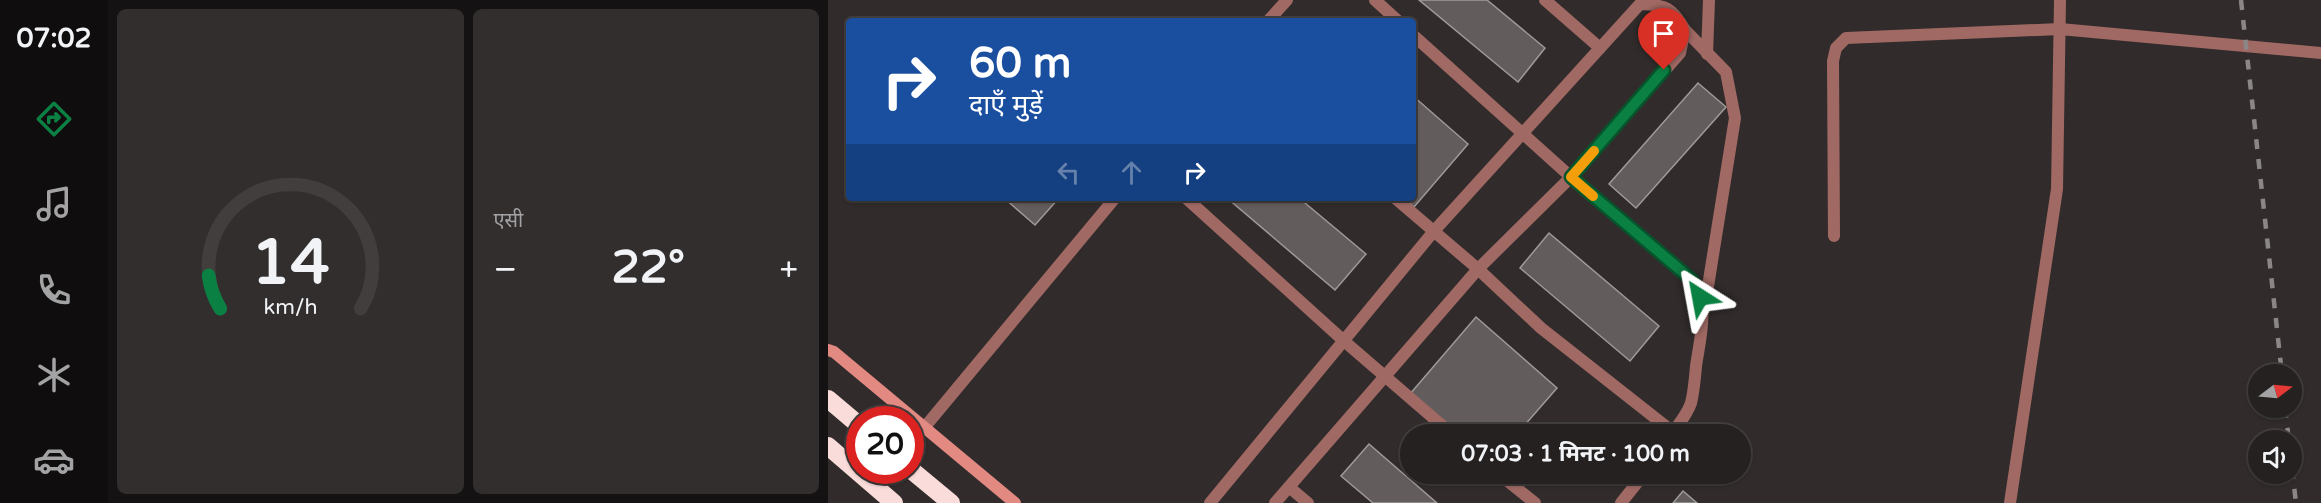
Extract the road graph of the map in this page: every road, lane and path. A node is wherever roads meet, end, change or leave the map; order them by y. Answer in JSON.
{"nodes":[{"id":1,"x":1287,"y":0,"type":"edge"},
{"id":2,"x":1375,"y":0,"type":"edge"},
{"id":3,"x":1545,"y":0,"type":"edge"},
{"id":4,"x":1709,"y":0,"type":"edge"},
{"id":5,"x":2060,"y":0,"type":"edge"},
{"id":6,"x":1271,"y":18,"type":"edge"},
{"id":7,"x":1395,"y":18,"type":"edge"},
{"id":8,"x":2060,"y":29,"type":"junction"},
{"id":9,"x":1685,"y":30,"type":"junction"},
{"id":10,"x":1416,"y":38,"type":"edge"},
{"id":11,"x":1600,"y":48,"type":"junction"},
{"id":12,"x":2321,"y":53,"type":"edge"},
{"id":13,"x":1707,"y":54,"type":"junction"},
{"id":14,"x":1523,"y":134,"type":"junction"},
{"id":15,"x":1571,"y":177,"type":"junction"},
{"id":16,"x":1113,"y":201,"type":"edge"},
{"id":17,"x":1189,"y":201,"type":"edge"},
{"id":18,"x":1399,"y":201,"type":"edge"},
{"id":19,"x":1434,"y":231,"type":"junction"},
{"id":20,"x":1834,"y":236,"type":"dead end"},
{"id":21,"x":1478,"y":269,"type":"junction"},
{"id":22,"x":1703,"y":318,"type":"junction"},
{"id":23,"x":1344,"y":341,"type":"junction"},
{"id":24,"x":828,"y":350,"type":"edge"},
{"id":25,"x":1385,"y":376,"type":"junction"},
{"id":26,"x":828,"y":399,"type":"edge"},
{"id":27,"x":898,"y":406,"type":"edge"},
{"id":28,"x":846,"y":414,"type":"edge"},
{"id":29,"x":1440,"y":424,"type":"edge"},
{"id":30,"x":1660,"y":424,"type":"edge"},
{"id":31,"x":1678,"y":424,"type":"edge"},
{"id":32,"x":924,"y":428,"type":"joint"},
{"id":33,"x":828,"y":446,"type":"edge"},
{"id":34,"x":924,"y":481,"type":"edge"},
{"id":35,"x":1511,"y":484,"type":"edge"},
{"id":36,"x":1636,"y":484,"type":"edge"},
{"id":37,"x":1289,"y":487,"type":"junction"},
{"id":38,"x":894,"y":503,"type":"edge"},
{"id":39,"x":951,"y":503,"type":"edge"},
{"id":40,"x":1015,"y":503,"type":"edge"},
{"id":41,"x":1210,"y":503,"type":"edge"},
{"id":42,"x":1275,"y":503,"type":"edge"},
{"id":43,"x":1308,"y":503,"type":"edge"},
{"id":44,"x":1535,"y":503,"type":"edge"},
{"id":45,"x":1621,"y":503,"type":"edge"},
{"id":46,"x":2010,"y":503,"type":"edge"}],
"edges":[{"from":1,"to":6,"type":"street"},
{"from":2,"to":7,"type":"street"},
{"from":3,"to":11,"type":"street"},
{"from":4,"to":13,"type":"street"},
{"from":5,"to":8,"type":"street"},
{"from":8,"to":12,"type":"street"},
{"from":8,"to":20,"type":"street"},
{"from":8,"to":46,"type":"street"},
{"from":9,"to":11,"type":"street"},
{"from":9,"to":13,"type":"street"},
{"from":9,"to":15,"type":"street"},
{"from":10,"to":14,"type":"street"},
{"from":11,"to":14,"type":"street"},
{"from":13,"to":22,"type":"street"},
{"from":14,"to":15,"type":"street"},
{"from":14,"to":19,"type":"street"},
{"from":15,"to":21,"type":"street"},
{"from":15,"to":22,"type":"street"},
{"from":16,"to":32,"type":"street"},
{"from":17,"to":23,"type":"street"},
{"from":18,"to":19,"type":"street"},
{"from":19,"to":21,"type":"street"},
{"from":19,"to":23,"type":"street"},
{"from":21,"to":25,"type":"street"},
{"from":21,"to":30,"type":"street"},
{"from":22,"to":31,"type":"street"},
{"from":23,"to":25,"type":"street"},
{"from":23,"to":41,"type":"street"},
{"from":24,"to":27,"type":"street"},
{"from":25,"to":29,"type":"street"},
{"from":25,"to":37,"type":"street"},
{"from":26,"to":28,"type":"highway"},
{"from":32,"to":40,"type":"street"},
{"from":33,"to":38,"type":"highway"},
{"from":34,"to":39,"type":"highway"},
{"from":35,"to":44,"type":"street"},
{"from":36,"to":45,"type":"street"},
{"from":37,"to":42,"type":"street"},
{"from":37,"to":43,"type":"street"}]}
